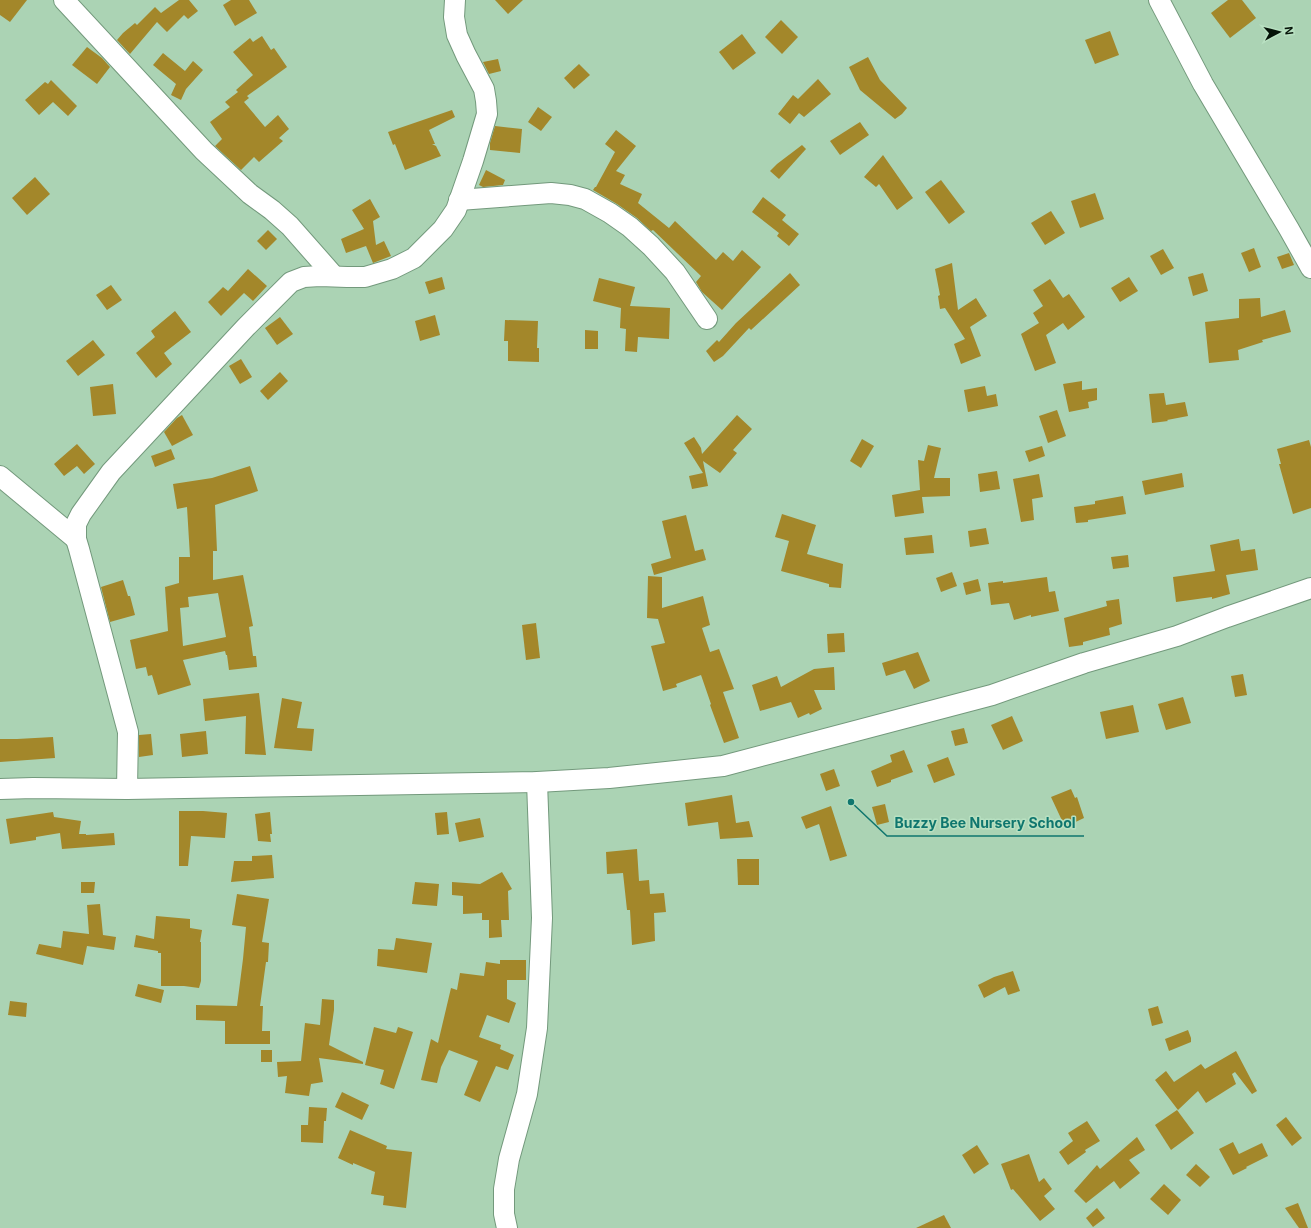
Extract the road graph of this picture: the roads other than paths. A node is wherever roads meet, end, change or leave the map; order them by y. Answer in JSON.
{"nodes":[{"id":1,"x":64,"y":0,"type":"edge"},
{"id":2,"x":455,"y":0,"type":"edge"},
{"id":3,"x":1159,"y":0,"type":"edge"},
{"id":4,"x":459,"y":200,"type":"junction"},
{"id":5,"x":1311,"y":268,"type":"edge"},
{"id":6,"x":334,"y":276,"type":"junction"},
{"id":7,"x":707,"y":318,"type":"dead end"},
{"id":8,"x":0,"y":476,"type":"edge"},
{"id":9,"x":76,"y":539,"type":"junction"},
{"id":10,"x":1311,"y":588,"type":"edge"},
{"id":11,"x":537,"y":782,"type":"junction"},
{"id":12,"x":0,"y":789,"type":"edge"},
{"id":13,"x":127,"y":789,"type":"junction"},
{"id":14,"x":507,"y":1228,"type":"edge"}],
"edges":[{"from":1,"to":6,"type":"street"},
{"from":2,"to":4,"type":"street"},
{"from":3,"to":5,"type":"street"},
{"from":4,"to":6,"type":"street"},
{"from":4,"to":7,"type":"street"},
{"from":6,"to":9,"type":"street"},
{"from":8,"to":9,"type":"street"},
{"from":9,"to":13,"type":"street"},
{"from":10,"to":11,"type":"street"},
{"from":11,"to":13,"type":"street"},
{"from":11,"to":14,"type":"street"},
{"from":12,"to":13,"type":"street"}]}
